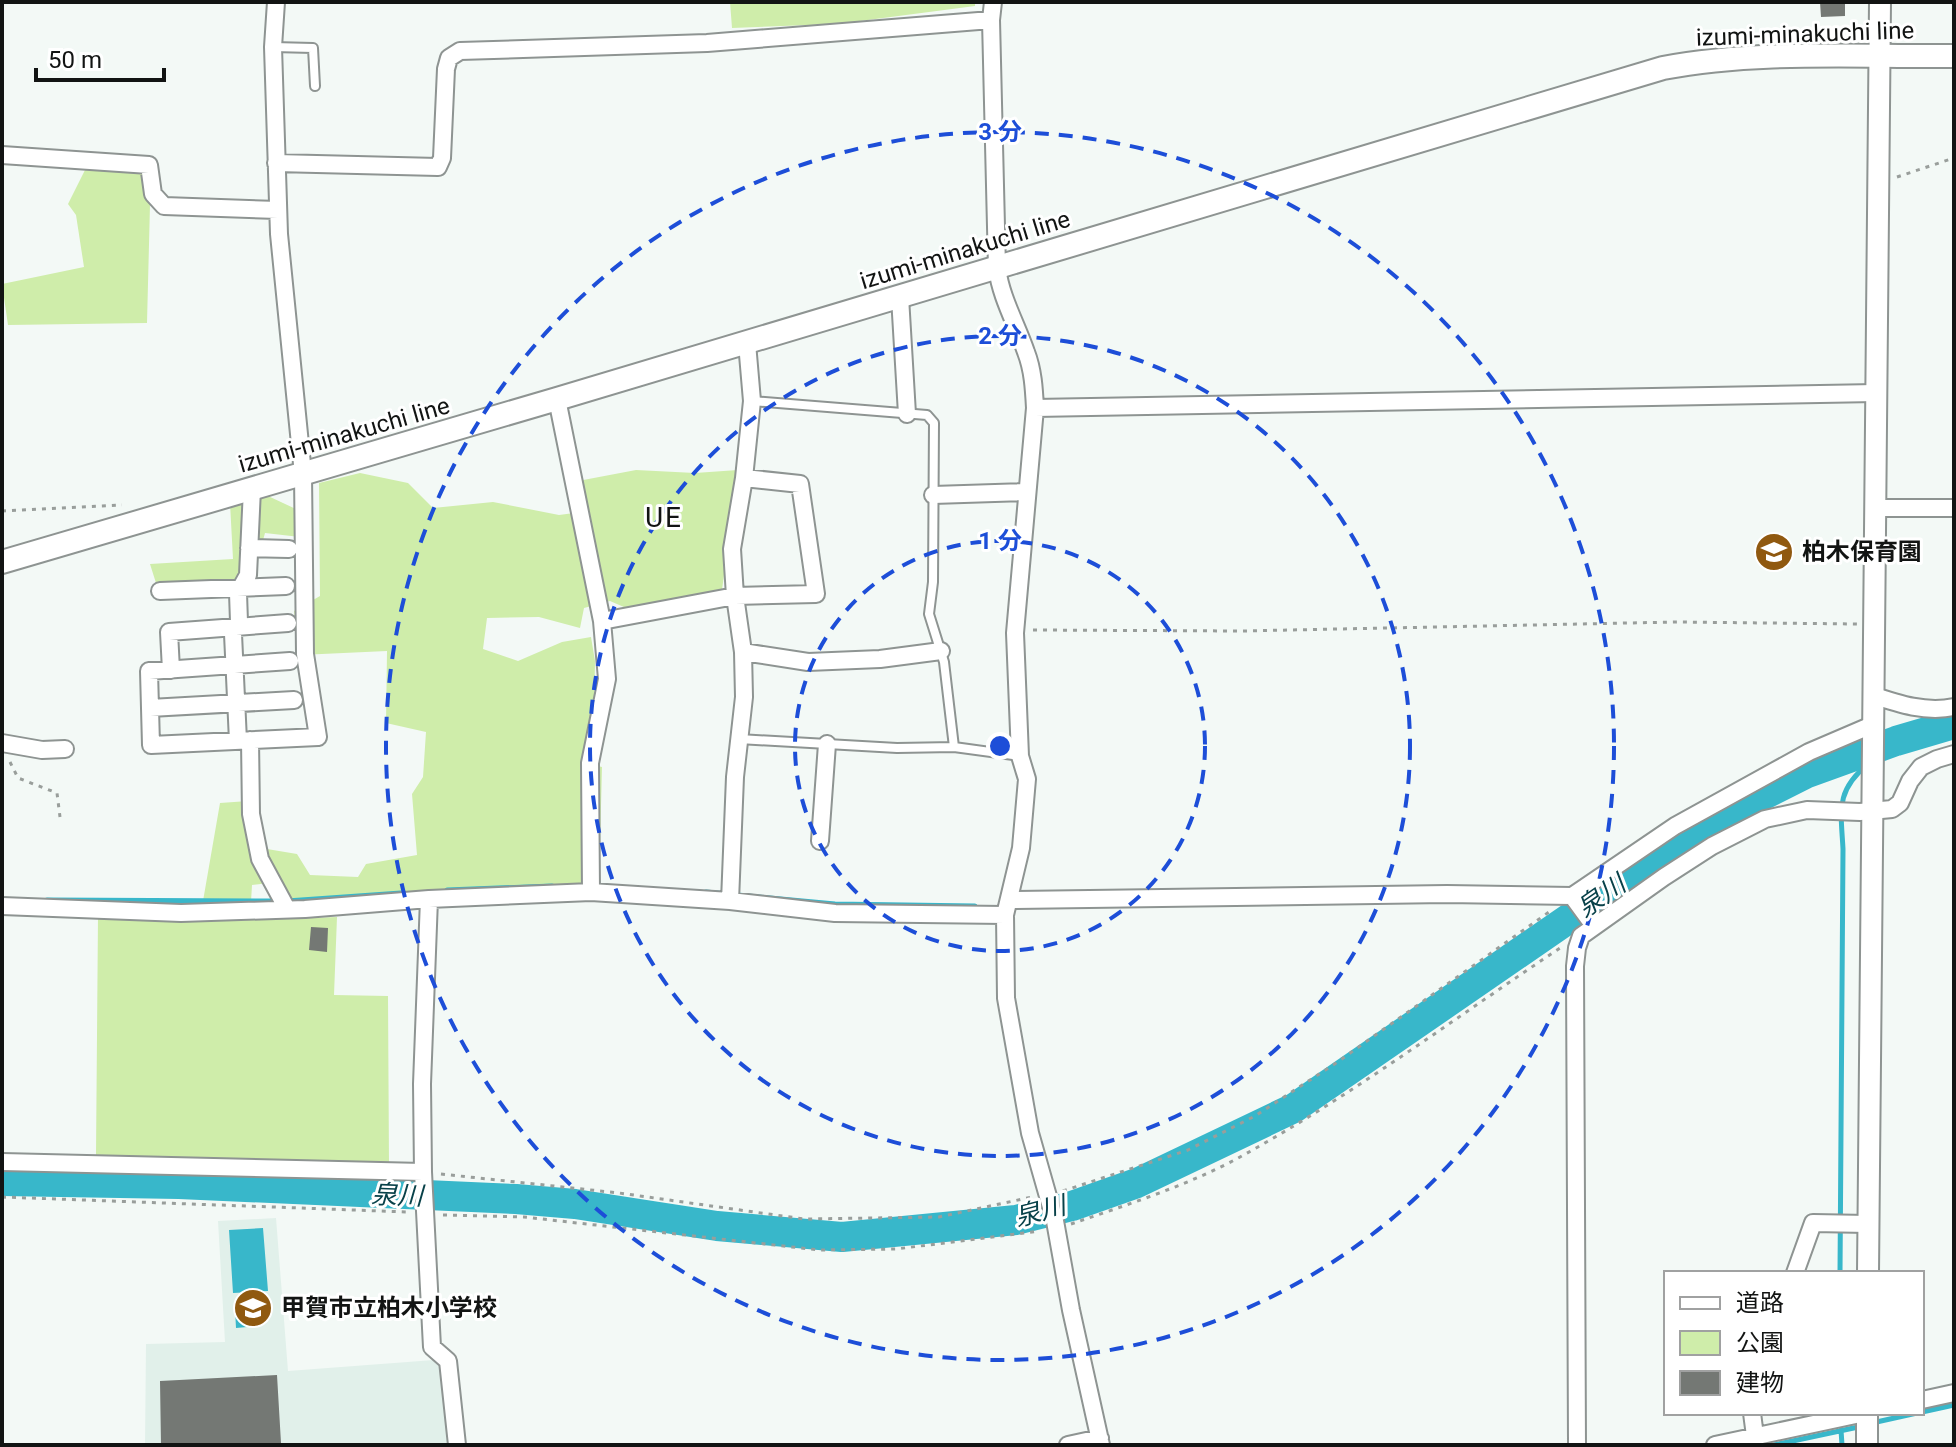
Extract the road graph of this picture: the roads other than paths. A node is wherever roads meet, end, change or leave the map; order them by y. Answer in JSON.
{"nodes":[{"id":1,"x":276,"y":2,"type":"edge"},
{"id":2,"x":993,"y":2,"type":"edge"},
{"id":3,"x":1880,"y":2,"type":"edge"},
{"id":4,"x":991,"y":20,"type":"junction"},
{"id":5,"x":273,"y":47,"type":"junction"},
{"id":6,"x":1880,"y":56,"type":"junction"},
{"id":7,"x":1954,"y":56,"type":"edge"},
{"id":8,"x":315,"y":86,"type":"dead end"},
{"id":9,"x":2,"y":155,"type":"edge"},
{"id":10,"x":276,"y":163,"type":"junction"},
{"id":11,"x":278,"y":210,"type":"junction"},
{"id":12,"x":997,"y":268,"type":"junction"},
{"id":13,"x":900,"y":297,"type":"junction"},
{"id":14,"x":747,"y":343,"type":"junction"},
{"id":15,"x":1876,"y":393,"type":"junction"},
{"id":16,"x":557,"y":399,"type":"junction"},
{"id":17,"x":752,"y":401,"type":"junction"},
{"id":18,"x":1035,"y":408,"type":"junction"},
{"id":19,"x":907,"y":414,"type":"junction"},
{"id":20,"x":303,"y":474,"type":"junction"},
{"id":21,"x":744,"y":478,"type":"junction"},
{"id":22,"x":252,"y":489,"type":"junction"},
{"id":23,"x":1025,"y":492,"type":"junction"},
{"id":24,"x":933,"y":495,"type":"junction"},
{"id":25,"x":1874,"y":508,"type":"junction"},
{"id":26,"x":1954,"y":508,"type":"edge"},
{"id":27,"x":249,"y":548,"type":"junction"},
{"id":28,"x":289,"y":549,"type":"dead end"},
{"id":29,"x":2,"y":562,"type":"edge"},
{"id":30,"x":286,"y":586,"type":"dead end"},
{"id":31,"x":241,"y":588,"type":"junction"},
{"id":32,"x":160,"y":591,"type":"dead end"},
{"id":33,"x":735,"y":596,"type":"junction"},
{"id":34,"x":602,"y":621,"type":"junction"},
{"id":35,"x":288,"y":623,"type":"dead end"},
{"id":36,"x":237,"y":627,"type":"junction"},
{"id":37,"x":941,"y":651,"type":"junction"},
{"id":38,"x":743,"y":652,"type":"junction"},
{"id":39,"x":290,"y":661,"type":"dead end"},
{"id":40,"x":234,"y":665,"type":"junction"},
{"id":41,"x":171,"y":670,"type":"junction"},
{"id":42,"x":1872,"y":695,"type":"junction"},
{"id":43,"x":294,"y":700,"type":"dead end"},
{"id":44,"x":236,"y":703,"type":"junction"},
{"id":45,"x":1954,"y":707,"type":"edge"},
{"id":46,"x":150,"y":708,"type":"junction"},
{"id":47,"x":1872,"y":730,"type":"junction"},
{"id":48,"x":739,"y":739,"type":"junction"},
{"id":49,"x":244,"y":740,"type":"junction"},
{"id":50,"x":4,"y":743,"type":"edge"},
{"id":51,"x":827,"y":744,"type":"junction"},
{"id":52,"x":954,"y":747,"type":"junction"},
{"id":53,"x":65,"y":749,"type":"dead end"},
{"id":54,"x":1954,"y":754,"type":"edge"},
{"id":55,"x":1020,"y":756,"type":"junction"},
{"id":56,"x":1871,"y":812,"type":"junction"},
{"id":57,"x":820,"y":841,"type":"dead end"},
{"id":58,"x":591,"y":892,"type":"junction"},
{"id":59,"x":1574,"y":898,"type":"junction"},
{"id":60,"x":429,"y":899,"type":"junction"},
{"id":61,"x":730,"y":901,"type":"junction"},
{"id":62,"x":2,"y":906,"type":"edge"},
{"id":63,"x":1007,"y":908,"type":"junction"},
{"id":64,"x":287,"y":909,"type":"junction"},
{"id":65,"x":1588,"y":927,"type":"junction"},
{"id":66,"x":2,"y":1162,"type":"edge"},
{"id":67,"x":424,"y":1178,"type":"junction"},
{"id":68,"x":1868,"y":1224,"type":"junction"},
{"id":69,"x":1796,"y":1271,"type":"edge"},
{"id":70,"x":1868,"y":1271,"type":"edge"},
{"id":71,"x":1954,"y":1393,"type":"edge"},
{"id":72,"x":1924,"y":1400,"type":"edge"},
{"id":73,"x":1752,"y":1415,"type":"edge"},
{"id":74,"x":1856,"y":1415,"type":"edge"},
{"id":75,"x":1866,"y":1415,"type":"edge"},
{"id":76,"x":1755,"y":1436,"type":"junction"},
{"id":77,"x":1100,"y":1441,"type":"edge"},
{"id":78,"x":457,"y":1445,"type":"edge"},
{"id":79,"x":1068,"y":1445,"type":"edge"},
{"id":80,"x":1577,"y":1445,"type":"edge"},
{"id":81,"x":1715,"y":1445,"type":"edge"},
{"id":82,"x":1867,"y":1445,"type":"edge"}],
"edges":[{"from":1,"to":5,"type":"street"},
{"from":2,"to":4,"type":"street"},
{"from":3,"to":6,"type":"street"},
{"from":4,"to":10,"type":"street"},
{"from":4,"to":12,"type":"street"},
{"from":5,"to":8,"type":"lane"},
{"from":5,"to":10,"type":"street"},
{"from":6,"to":7,"type":"main road","name":"izumi-minakuchi line"},
{"from":6,"to":12,"type":"main road","name":"izumi-minakuchi line"},
{"from":6,"to":15,"type":"street"},
{"from":9,"to":11,"type":"street"},
{"from":10,"to":11,"type":"street"},
{"from":11,"to":20,"type":"street"},
{"from":12,"to":13,"type":"main road","name":"izumi-minakuchi line"},
{"from":12,"to":18,"type":"street"},
{"from":13,"to":14,"type":"main road","name":"izumi-minakuchi line"},
{"from":13,"to":19,"type":"street"},
{"from":14,"to":16,"type":"main road","name":"izumi-minakuchi line"},
{"from":14,"to":17,"type":"street"},
{"from":15,"to":18,"type":"street"},
{"from":15,"to":25,"type":"street"},
{"from":16,"to":20,"type":"main road","name":"izumi-minakuchi line"},
{"from":16,"to":34,"type":"street"},
{"from":17,"to":19,"type":"lane"},
{"from":17,"to":21,"type":"street"},
{"from":18,"to":23,"type":"street"},
{"from":19,"to":24,"type":"lane"},
{"from":20,"to":22,"type":"main road","name":"izumi-minakuchi line"},
{"from":20,"to":49,"type":"street"},
{"from":21,"to":33,"type":"street"},
{"from":21,"to":33,"type":"street"},
{"from":22,"to":27,"type":"street"},
{"from":22,"to":29,"type":"main road","name":"izumi-minakuchi line"},
{"from":23,"to":24,"type":"street"},
{"from":23,"to":55,"type":"street"},
{"from":24,"to":37,"type":"lane"},
{"from":25,"to":26,"type":"street"},
{"from":25,"to":42,"type":"street"},
{"from":27,"to":28,"type":"street"},
{"from":27,"to":31,"type":"street"},
{"from":30,"to":31,"type":"street"},
{"from":31,"to":32,"type":"street"},
{"from":31,"to":36,"type":"street"},
{"from":33,"to":34,"type":"street"},
{"from":33,"to":38,"type":"street"},
{"from":34,"to":58,"type":"street"},
{"from":35,"to":36,"type":"street"},
{"from":36,"to":40,"type":"street"},
{"from":36,"to":41,"type":"street"},
{"from":37,"to":38,"type":"street"},
{"from":37,"to":52,"type":"lane"},
{"from":38,"to":48,"type":"street"},
{"from":39,"to":40,"type":"street"},
{"from":40,"to":41,"type":"street"},
{"from":40,"to":44,"type":"street"},
{"from":41,"to":46,"type":"street"},
{"from":42,"to":45,"type":"street"},
{"from":42,"to":47,"type":"street"},
{"from":43,"to":44,"type":"street"},
{"from":44,"to":46,"type":"street"},
{"from":44,"to":49,"type":"street"},
{"from":46,"to":49,"type":"street"},
{"from":47,"to":56,"type":"street"},
{"from":47,"to":59,"type":"street"},
{"from":48,"to":51,"type":"lane"},
{"from":48,"to":61,"type":"street"},
{"from":49,"to":64,"type":"street"},
{"from":50,"to":53,"type":"street"},
{"from":51,"to":52,"type":"lane"},
{"from":51,"to":57,"type":"street"},
{"from":52,"to":55,"type":"lane"},
{"from":54,"to":56,"type":"street"},
{"from":55,"to":63,"type":"street"},
{"from":56,"to":65,"type":"street"},
{"from":56,"to":68,"type":"street"},
{"from":58,"to":60,"type":"street"},
{"from":58,"to":61,"type":"street"},
{"from":59,"to":63,"type":"street"},
{"from":59,"to":65,"type":"street"},
{"from":60,"to":64,"type":"street"},
{"from":60,"to":67,"type":"street"},
{"from":61,"to":63,"type":"street"},
{"from":62,"to":64,"type":"street"},
{"from":63,"to":77,"type":"street"},
{"from":65,"to":80,"type":"street"},
{"from":66,"to":67,"type":"street"},
{"from":67,"to":78,"type":"street"},
{"from":68,"to":69,"type":"street"},
{"from":68,"to":70,"type":"street"},
{"from":71,"to":72,"type":"street"},
{"from":73,"to":76,"type":"street"},
{"from":74,"to":76,"type":"street"},
{"from":75,"to":82,"type":"street"},
{"from":76,"to":81,"type":"street"},
{"from":77,"to":79,"type":"street"}]}
